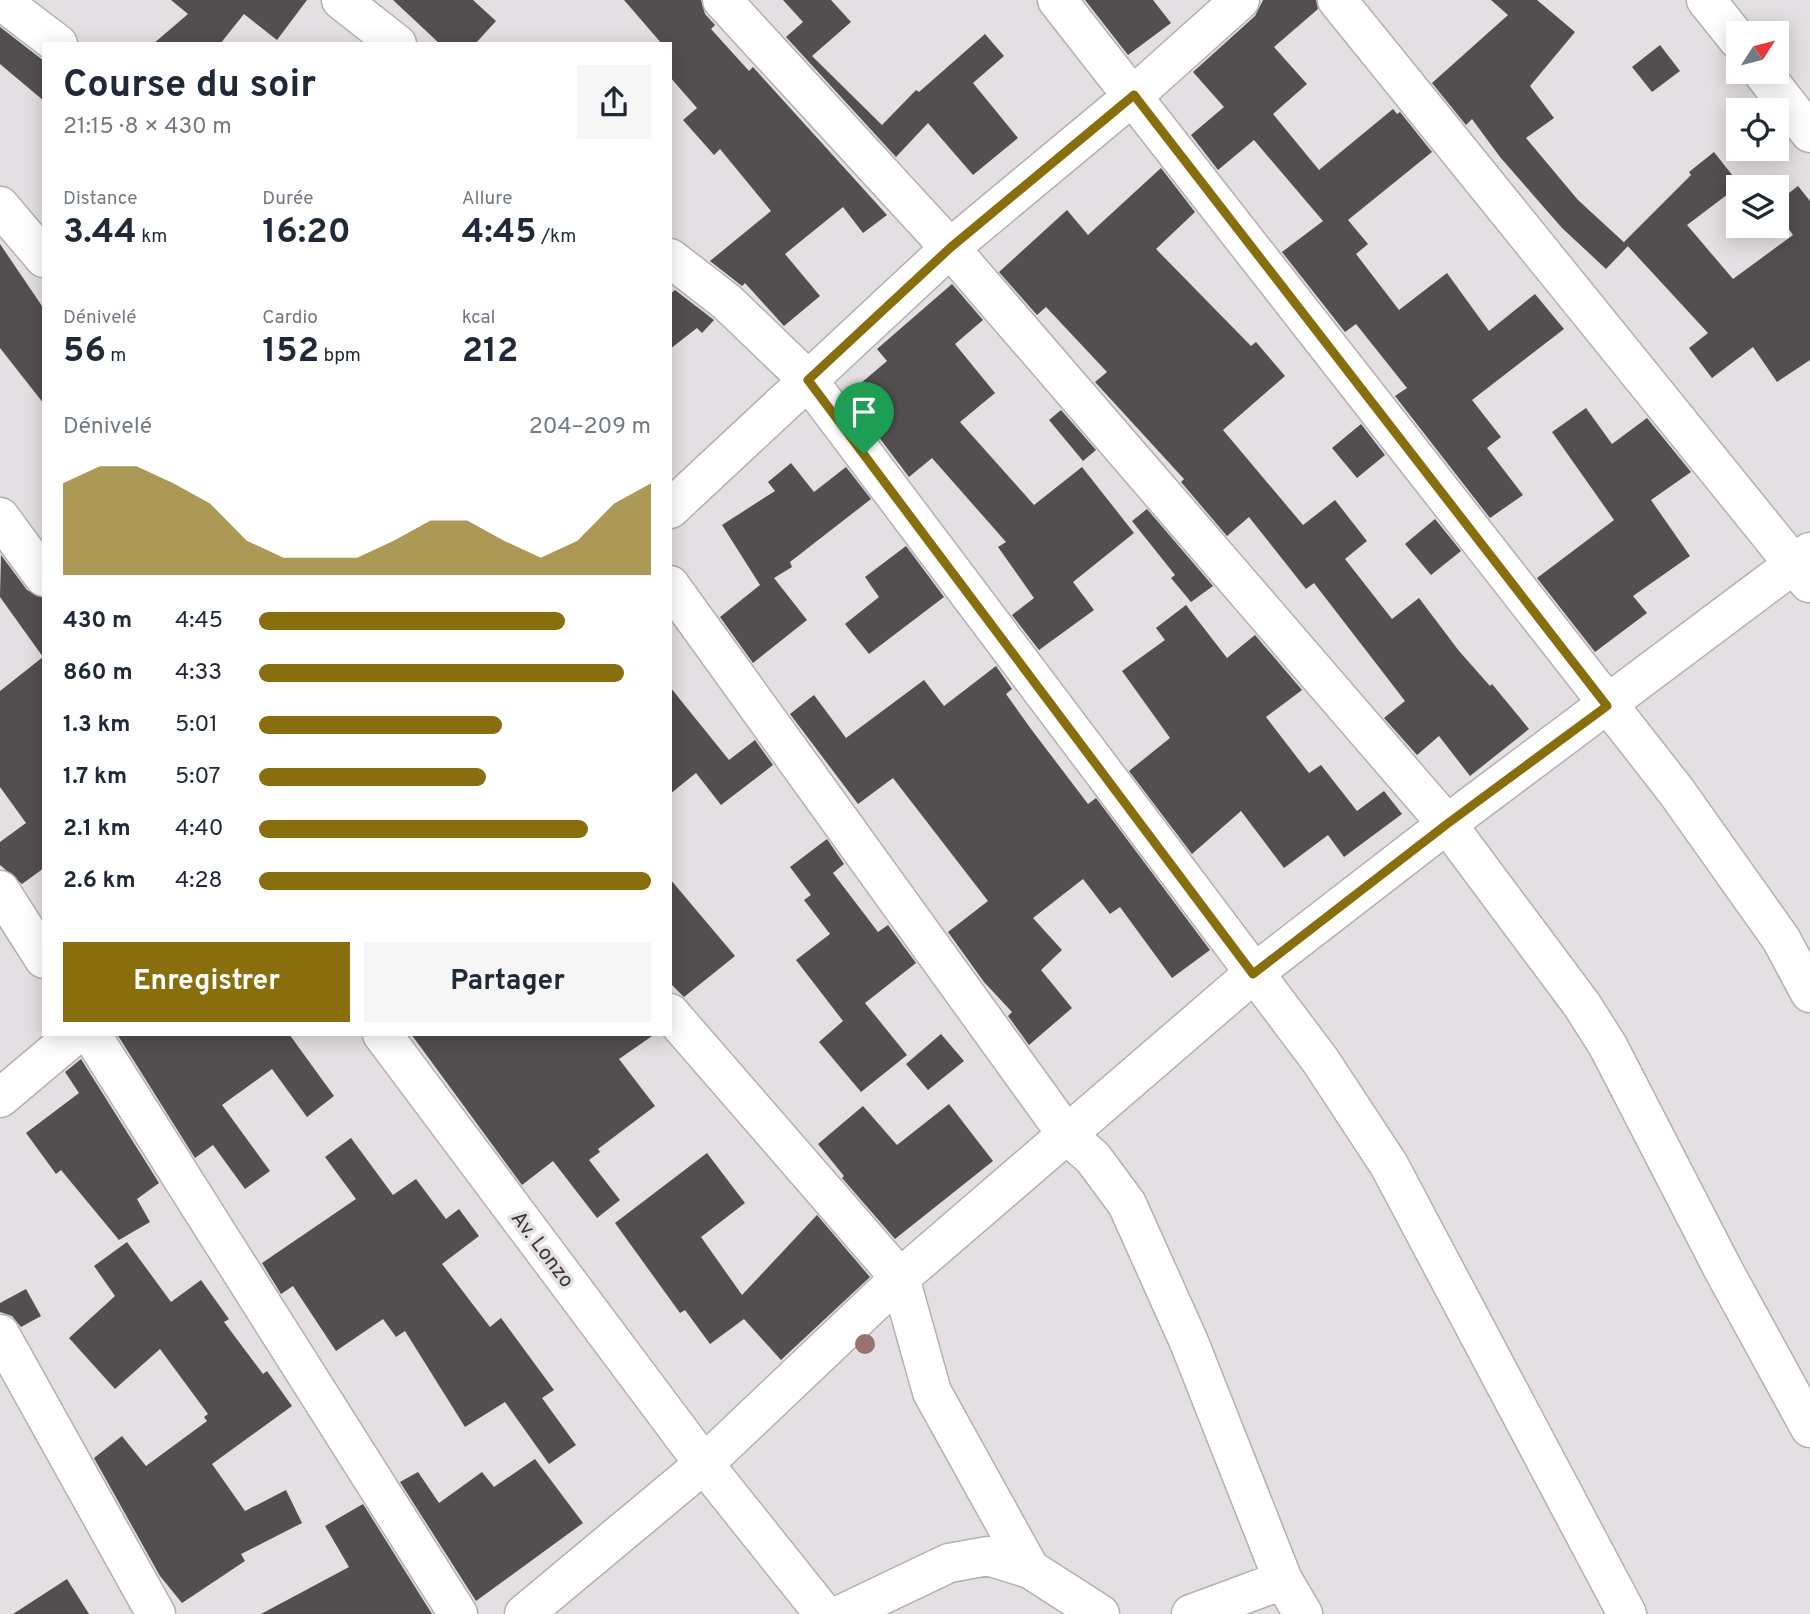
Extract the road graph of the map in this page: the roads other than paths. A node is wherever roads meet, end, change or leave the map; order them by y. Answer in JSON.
{"nodes":[{"id":1,"x":0,"y":0,"type":"edge"},
{"id":2,"x":341,"y":0,"type":"edge"},
{"id":3,"x":722,"y":0,"type":"edge"},
{"id":4,"x":1057,"y":0,"type":"edge"},
{"id":5,"x":1240,"y":0,"type":"edge"},
{"id":6,"x":1336,"y":0,"type":"edge"},
{"id":7,"x":1706,"y":0,"type":"edge"},
{"id":8,"x":1726,"y":25,"type":"edge"},
{"id":9,"x":55,"y":42,"type":"edge"},
{"id":10,"x":394,"y":42,"type":"edge"},
{"id":11,"x":1771,"y":84,"type":"edge"},
{"id":12,"x":1134,"y":95,"type":"junction"},
{"id":13,"x":1810,"y":133,"type":"edge"},
{"id":14,"x":0,"y":206,"type":"edge"},
{"id":15,"x":950,"y":248,"type":"junction"},
{"id":16,"x":42,"y":256,"type":"edge"},
{"id":17,"x":672,"y":260,"type":"edge"},
{"id":18,"x":808,"y":380,"type":"junction"},
{"id":19,"x":672,"y":507,"type":"edge"},
{"id":20,"x":0,"y":517,"type":"edge"},
{"id":21,"x":1805,"y":567,"type":"edge"},
{"id":22,"x":42,"y":574,"type":"edge"},
{"id":23,"x":672,"y":588,"type":"edge"},
{"id":24,"x":1607,"y":706,"type":"junction"},
{"id":25,"x":1447,"y":824,"type":"junction"},
{"id":26,"x":0,"y":890,"type":"edge"},
{"id":27,"x":42,"y":956,"type":"edge"},
{"id":28,"x":1253,"y":974,"type":"junction"},
{"id":29,"x":1810,"y":993,"type":"edge"},
{"id":30,"x":672,"y":1015,"type":"edge"},
{"id":31,"x":74,"y":1036,"type":"edge"},
{"id":32,"x":92,"y":1036,"type":"edge"},
{"id":33,"x":383,"y":1036,"type":"edge"},
{"id":34,"x":0,"y":1098,"type":"edge"},
{"id":35,"x":1067,"y":1135,"type":"junction"},
{"id":36,"x":900,"y":1278,"type":"junction"},
{"id":37,"x":0,"y":1334,"type":"edge"},
{"id":38,"x":1810,"y":1427,"type":"edge"},
{"id":39,"x":704,"y":1464,"type":"junction"},
{"id":40,"x":1030,"y":1569,"type":"junction"},
{"id":41,"x":1283,"y":1580,"type":"junction"},
{"id":42,"x":156,"y":1614,"type":"edge"},
{"id":43,"x":457,"y":1614,"type":"edge"},
{"id":44,"x":524,"y":1614,"type":"edge"},
{"id":45,"x":824,"y":1614,"type":"edge"},
{"id":46,"x":842,"y":1614,"type":"edge"},
{"id":47,"x":1100,"y":1614,"type":"edge"},
{"id":48,"x":1191,"y":1614,"type":"edge"},
{"id":49,"x":1303,"y":1614,"type":"edge"},
{"id":50,"x":1627,"y":1614,"type":"edge"}],
"edges":[{"from":1,"to":9,"type":"street"},
{"from":2,"to":10,"type":"street"},
{"from":3,"to":15,"type":"street"},
{"from":4,"to":12,"type":"street"},
{"from":5,"to":12,"type":"street"},
{"from":6,"to":21,"type":"street"},
{"from":7,"to":8,"type":"street"},
{"from":11,"to":13,"type":"street"},
{"from":12,"to":15,"type":"street"},
{"from":12,"to":24,"type":"street"},
{"from":14,"to":16,"type":"street"},
{"from":15,"to":18,"type":"street"},
{"from":15,"to":25,"type":"street"},
{"from":17,"to":18,"type":"street"},
{"from":18,"to":19,"type":"street"},
{"from":18,"to":28,"type":"street"},
{"from":20,"to":22,"type":"street"},
{"from":21,"to":24,"type":"street"},
{"from":23,"to":35,"type":"street"},
{"from":24,"to":25,"type":"street"},
{"from":24,"to":29,"type":"street"},
{"from":25,"to":28,"type":"street"},
{"from":25,"to":38,"type":"street"},
{"from":26,"to":27,"type":"street"},
{"from":28,"to":35,"type":"street"},
{"from":28,"to":50,"type":"street"},
{"from":30,"to":36,"type":"street"},
{"from":31,"to":34,"type":"street"},
{"from":32,"to":43,"type":"street"},
{"from":33,"to":39,"type":"street","name":"Av. Lonzo"},
{"from":35,"to":36,"type":"street"},
{"from":35,"to":41,"type":"street"},
{"from":36,"to":39,"type":"street"},
{"from":36,"to":40,"type":"street"},
{"from":37,"to":42,"type":"street"},
{"from":39,"to":44,"type":"street"},
{"from":39,"to":45,"type":"street","name":"Av. Lonzo"},
{"from":40,"to":46,"type":"street"},
{"from":40,"to":47,"type":"street"},
{"from":41,"to":48,"type":"street"},
{"from":41,"to":49,"type":"street"}]}
